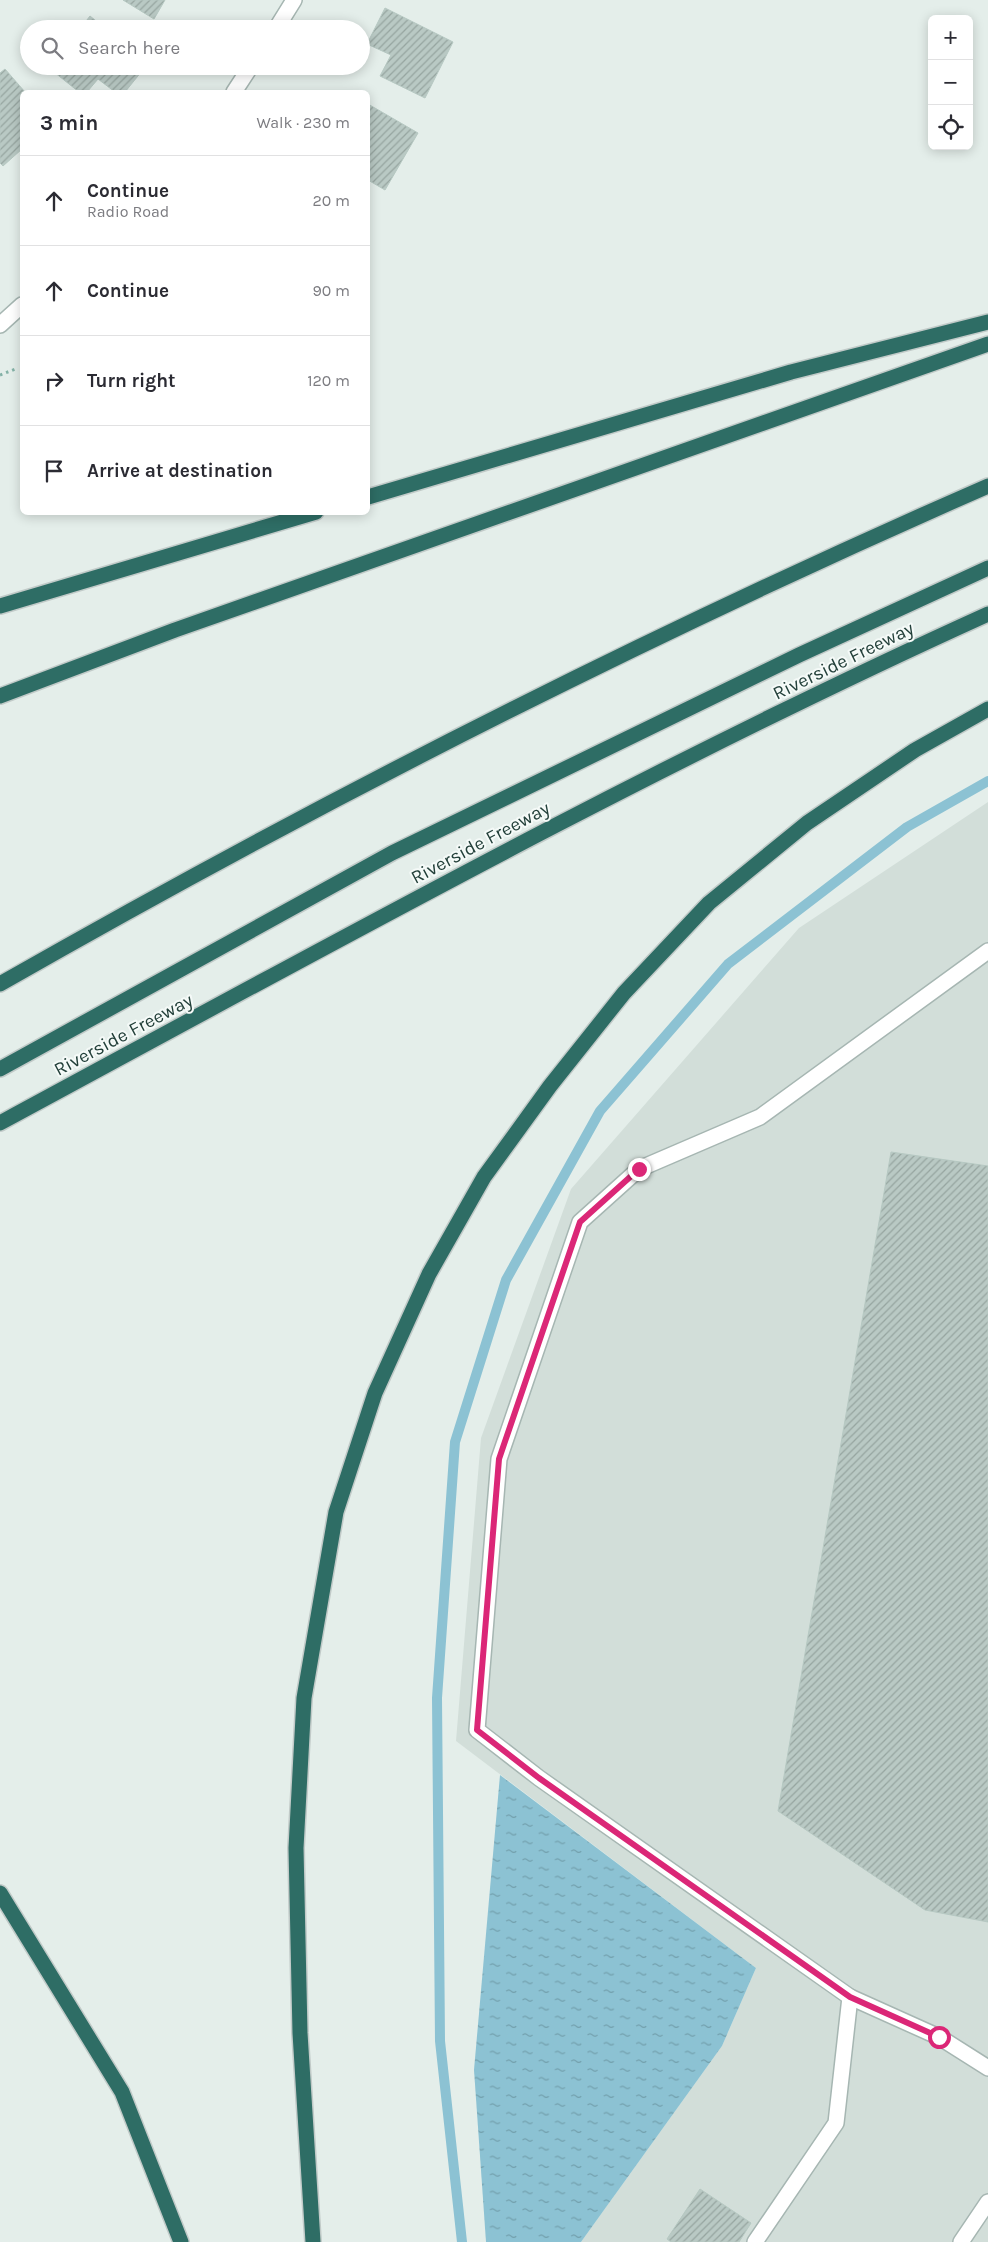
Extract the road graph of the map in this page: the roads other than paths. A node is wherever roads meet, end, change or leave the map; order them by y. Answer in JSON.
{"nodes":[{"id":1,"x":294,"y":0,"type":"edge"},
{"id":2,"x":282,"y":20,"type":"edge"},
{"id":3,"x":245,"y":75,"type":"edge"},
{"id":4,"x":235,"y":90,"type":"edge"},
{"id":5,"x":20,"y":307,"type":"edge"},
{"id":6,"x":988,"y":322,"type":"edge"},
{"id":7,"x":0,"y":325,"type":"edge"},
{"id":8,"x":988,"y":344,"type":"edge"},
{"id":9,"x":988,"y":486,"type":"edge"},
{"id":10,"x":370,"y":496,"type":"edge"},
{"id":11,"x":306,"y":515,"type":"edge"},
{"id":12,"x":988,"y":568,"type":"edge"},
{"id":13,"x":0,"y":606,"type":"edge"},
{"id":14,"x":988,"y":614,"type":"edge"},
{"id":15,"x":0,"y":696,"type":"edge"},
{"id":16,"x":988,"y":709,"type":"edge"},
{"id":17,"x":988,"y":951,"type":"edge"},
{"id":18,"x":0,"y":984,"type":"edge"},
{"id":19,"x":0,"y":1069,"type":"edge"},
{"id":20,"x":0,"y":1123,"type":"edge"},
{"id":21,"x":0,"y":1893,"type":"edge"},
{"id":22,"x":850,"y":1997,"type":"junction"},
{"id":23,"x":988,"y":2068,"type":"edge"},
{"id":24,"x":988,"y":2202,"type":"edge"},
{"id":25,"x":181,"y":2242,"type":"edge"},
{"id":26,"x":313,"y":2242,"type":"edge"},
{"id":27,"x":755,"y":2242,"type":"edge"},
{"id":28,"x":961,"y":2242,"type":"edge"}],
"edges":[{"from":1,"to":2,"type":"street"},
{"from":3,"to":4,"type":"street"},
{"from":5,"to":7,"type":"street"},
{"from":6,"to":10,"type":"highway"},
{"from":8,"to":15,"type":"highway"},
{"from":9,"to":18,"type":"highway"},
{"from":11,"to":13,"type":"highway"},
{"from":12,"to":19,"type":"highway"},
{"from":14,"to":20,"type":"highway","name":"Riverside Freeway"},
{"from":16,"to":26,"type":"highway"},
{"from":17,"to":22,"type":"street"},
{"from":21,"to":25,"type":"highway"},
{"from":22,"to":23,"type":"street"},
{"from":22,"to":27,"type":"street"},
{"from":24,"to":28,"type":"street"}]}
